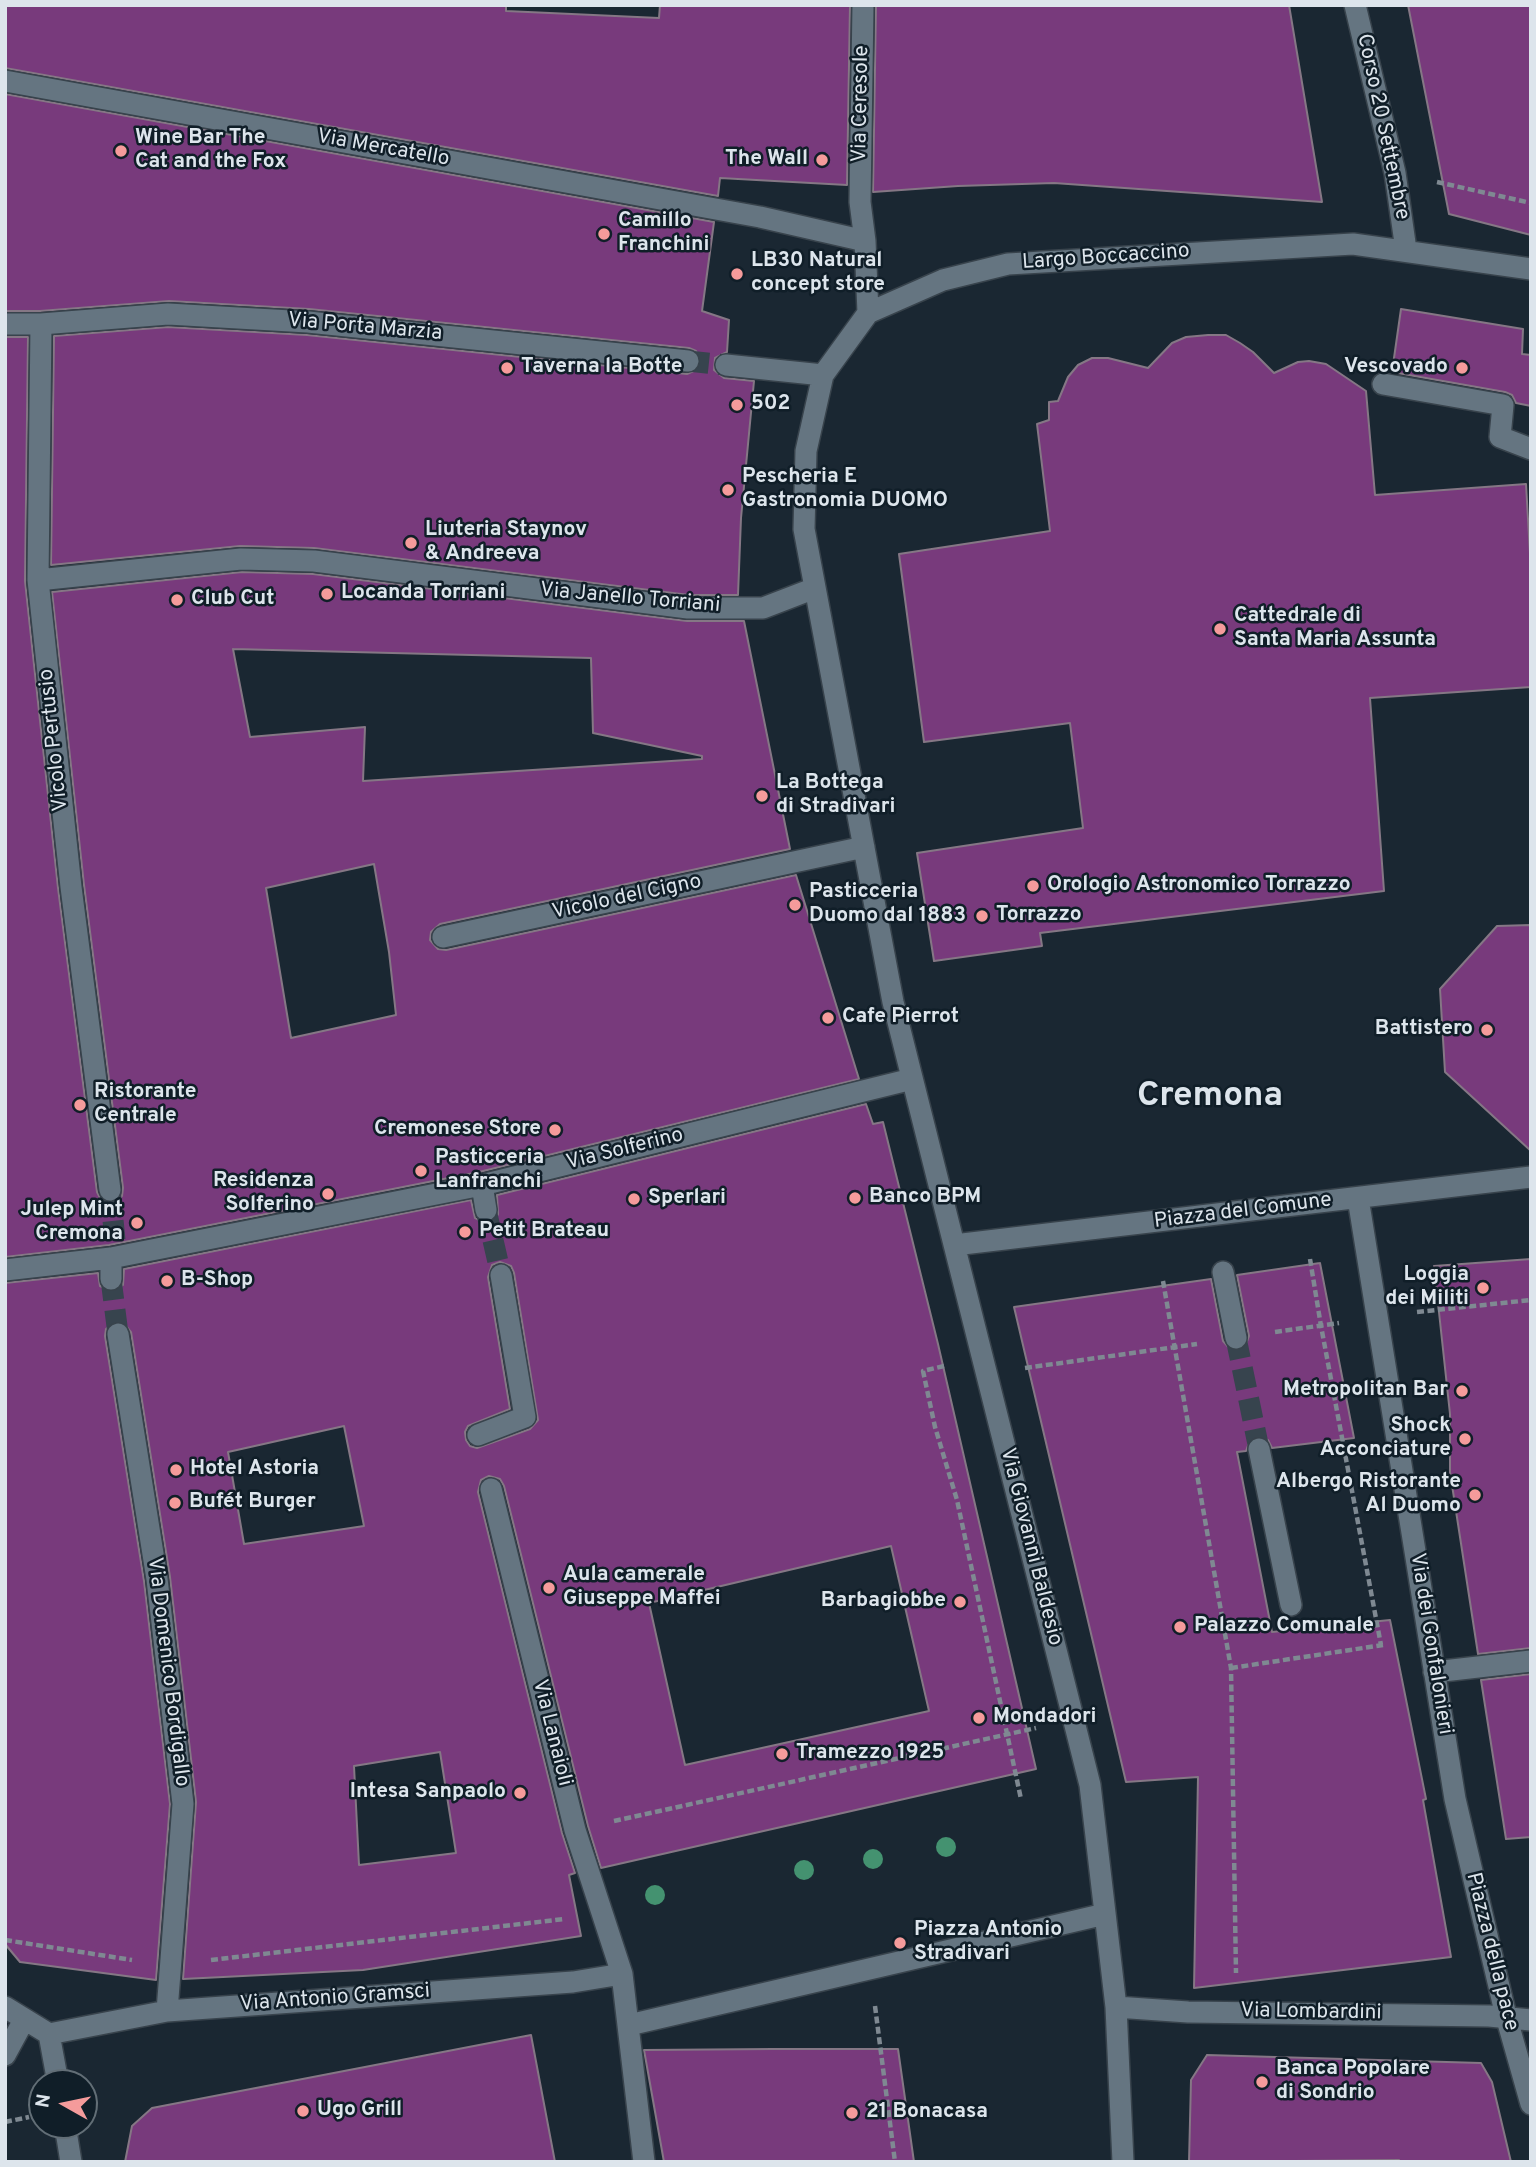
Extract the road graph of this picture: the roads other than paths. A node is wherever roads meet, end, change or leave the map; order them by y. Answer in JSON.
{"nodes":[{"id":1,"x":863,"y":5,"type":"edge"},
{"id":2,"x":1355,"y":5,"type":"edge"},
{"id":3,"x":5,"y":81,"type":"edge"},
{"id":4,"x":865,"y":241,"type":"junction"},
{"id":5,"x":1406,"y":250,"type":"junction"},
{"id":6,"x":1531,"y":269,"type":"edge"},
{"id":7,"x":867,"y":313,"type":"junction"},
{"id":8,"x":5,"y":324,"type":"edge"},
{"id":9,"x":41,"y":324,"type":"junction"},
{"id":10,"x":688,"y":361,"type":"tunnel mouth"},
{"id":11,"x":726,"y":365,"type":"tunnel mouth"},
{"id":12,"x":823,"y":375,"type":"junction"},
{"id":13,"x":1382,"y":384,"type":"dead end"},
{"id":14,"x":1531,"y":449,"type":"edge"},
{"id":15,"x":38,"y":580,"type":"junction"},
{"id":16,"x":815,"y":588,"type":"junction"},
{"id":17,"x":864,"y":847,"type":"junction"},
{"id":18,"x":443,"y":937,"type":"dead end"},
{"id":19,"x":912,"y":1079,"type":"junction"},
{"id":20,"x":1531,"y":1177,"type":"edge"},
{"id":21,"x":482,"y":1185,"type":"junction"},
{"id":22,"x":110,"y":1190,"type":"tunnel mouth"},
{"id":23,"x":1358,"y":1198,"type":"junction"},
{"id":24,"x":486,"y":1210,"type":"tunnel mouth"},
{"id":25,"x":954,"y":1245,"type":"junction"},
{"id":26,"x":5,"y":1270,"type":"edge"},
{"id":27,"x":1223,"y":1272,"type":"dead end"},
{"id":28,"x":500,"y":1275,"type":"tunnel mouth"},
{"id":29,"x":118,"y":1334,"type":"tunnel mouth"},
{"id":30,"x":1236,"y":1338,"type":"tunnel mouth"},
{"id":31,"x":478,"y":1435,"type":"dead end"},
{"id":32,"x":1259,"y":1449,"type":"tunnel mouth"},
{"id":33,"x":491,"y":1489,"type":"dead end"},
{"id":34,"x":1291,"y":1605,"type":"dead end"},
{"id":35,"x":1531,"y":1661,"type":"edge"},
{"id":36,"x":1434,"y":1672,"type":"junction"},
{"id":37,"x":1455,"y":1799,"type":"joint"},
{"id":38,"x":1105,"y":1914,"type":"junction"},
{"id":39,"x":622,"y":1974,"type":"junction"},
{"id":40,"x":5,"y":2007,"type":"edge"},
{"id":41,"x":1115,"y":2007,"type":"junction"},
{"id":42,"x":167,"y":2011,"type":"junction"},
{"id":43,"x":1506,"y":2016,"type":"junction"},
{"id":44,"x":1531,"y":2020,"type":"edge"},
{"id":45,"x":15,"y":2022,"type":"edge"},
{"id":46,"x":629,"y":2025,"type":"junction"},
{"id":47,"x":50,"y":2034,"type":"junction"},
{"id":48,"x":5,"y":2055,"type":"edge"},
{"id":49,"x":56,"y":2069,"type":"edge"},
{"id":50,"x":1531,"y":2104,"type":"edge"},
{"id":51,"x":67,"y":2139,"type":"edge"},
{"id":52,"x":71,"y":2162,"type":"edge"},
{"id":53,"x":644,"y":2162,"type":"edge"},
{"id":54,"x":1124,"y":2162,"type":"edge"}],
"edges":[{"from":1,"to":4,"type":"street","name":"Via Ceresole"},
{"from":2,"to":5,"type":"street","name":"Corso 20 Settembre"},
{"from":3,"to":4,"type":"street","name":"Via Mercatello"},
{"from":4,"to":7,"type":"street"},
{"from":5,"to":6,"type":"street","name":"Largo Boccaccino"},
{"from":5,"to":7,"type":"street","name":"Largo Boccaccino"},
{"from":7,"to":12,"type":"street"},
{"from":8,"to":9,"type":"street"},
{"from":9,"to":10,"type":"street","name":"Via Porta Marzia"},
{"from":9,"to":15,"type":"street","name":"Vicolo Pertusio"},
{"from":11,"to":12,"type":"street"},
{"from":12,"to":16,"type":"street"},
{"from":13,"to":14,"type":"street"},
{"from":15,"to":16,"type":"street","name":"Via Janello Torriani"},
{"from":15,"to":22,"type":"street","name":"Vicolo Pertusio"},
{"from":16,"to":17,"type":"street"},
{"from":17,"to":18,"type":"street","name":"Vicolo del Cigno"},
{"from":17,"to":19,"type":"street"},
{"from":19,"to":21,"type":"street","name":"Via Solferino"},
{"from":19,"to":25,"type":"street"},
{"from":20,"to":23,"type":"street","name":"Piazza del Comune"},
{"from":21,"to":24,"type":"street"},
{"from":21,"to":26,"type":"street","name":"Via Solferino"},
{"from":23,"to":25,"type":"street","name":"Piazza del Comune"},
{"from":23,"to":36,"type":"street","name":"Via dei Gonfalonieri"},
{"from":25,"to":38,"type":"street","name":"Via Giovanni Baldesio"},
{"from":27,"to":30,"type":"street"},
{"from":28,"to":31,"type":"street"},
{"from":29,"to":42,"type":"street","name":"Via Domenico Bordigallo"},
{"from":32,"to":34,"type":"street"},
{"from":33,"to":39,"type":"street","name":"Via Lanaioli"},
{"from":35,"to":36,"type":"street"},
{"from":36,"to":37,"type":"street","name":"Via dei Gonfalonieri"},
{"from":37,"to":43,"type":"street","name":"Piazza della pace"},
{"from":38,"to":41,"type":"street"},
{"from":38,"to":46,"type":"street"},
{"from":39,"to":42,"type":"street","name":"Via Antonio Gramsci"},
{"from":39,"to":46,"type":"street","name":"Via Lanaioli"},
{"from":40,"to":45,"type":"street"},
{"from":41,"to":43,"type":"street","name":"Via Lombardini"},
{"from":41,"to":54,"type":"street"},
{"from":42,"to":47,"type":"street","name":"Via Antonio Gramsci"},
{"from":43,"to":44,"type":"street","name":"Via Lombardini"},
{"from":43,"to":50,"type":"street","name":"Piazza della pace"},
{"from":45,"to":47,"type":"street"},
{"from":45,"to":48,"type":"street"},
{"from":46,"to":53,"type":"street","name":"Via Lanaioli"},
{"from":47,"to":49,"type":"street"},
{"from":51,"to":52,"type":"street"}]}
